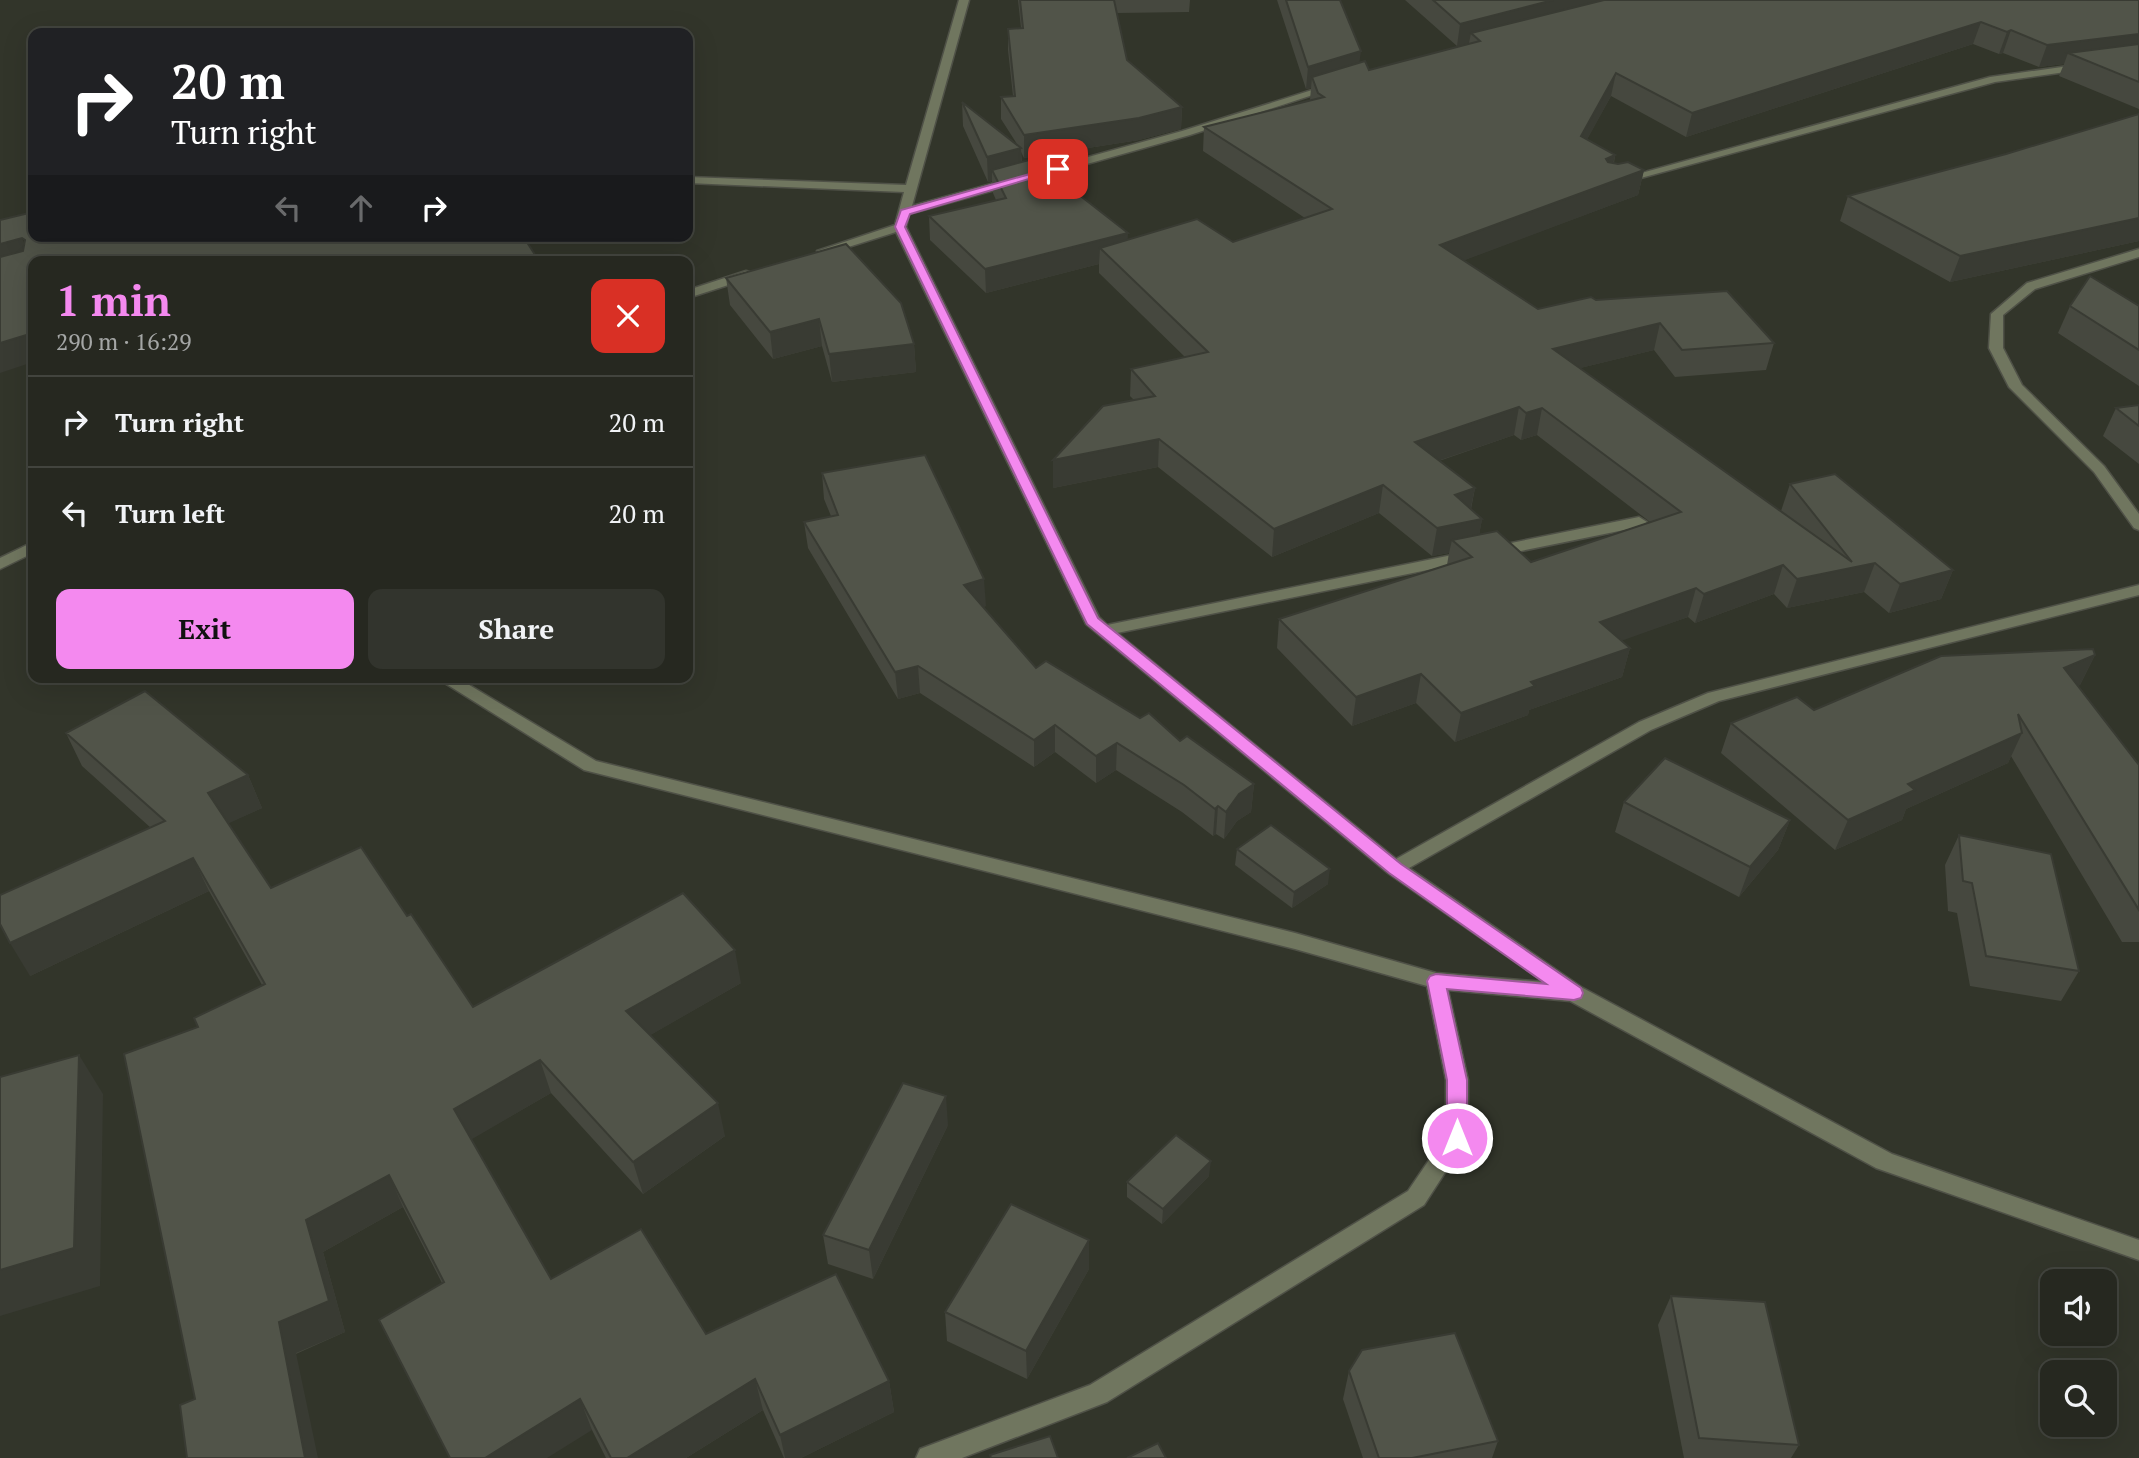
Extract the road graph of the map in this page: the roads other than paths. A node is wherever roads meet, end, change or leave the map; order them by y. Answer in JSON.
{"nodes":[{"id":1,"x":964,"y":0,"type":"edge"},
{"id":2,"x":2099,"y":65,"type":"edge"},
{"id":3,"x":1341,"y":84,"type":"edge"},
{"id":4,"x":693,"y":180,"type":"edge"},
{"id":5,"x":1609,"y":184,"type":"edge"},
{"id":6,"x":911,"y":190,"type":"junction"},
{"id":7,"x":903,"y":219,"type":"junction"},
{"id":8,"x":2139,"y":253,"type":"edge"},
{"id":9,"x":807,"y":256,"type":"edge"},
{"id":10,"x":754,"y":273,"type":"edge"},
{"id":11,"x":693,"y":292,"type":"edge"},
{"id":12,"x":1639,"y":522,"type":"dead end"},
{"id":13,"x":2139,"y":525,"type":"edge"},
{"id":14,"x":28,"y":550,"type":"edge"},
{"id":15,"x":0,"y":564,"type":"edge"},
{"id":16,"x":2139,"y":590,"type":"edge"},
{"id":17,"x":1104,"y":631,"type":"junction"},
{"id":18,"x":453,"y":683,"type":"edge"},
{"id":19,"x":1395,"y":868,"type":"junction"},
{"id":20,"x":1436,"y":981,"type":"junction"},
{"id":21,"x":1574,"y":993,"type":"junction"},
{"id":22,"x":2139,"y":1250,"type":"edge"},
{"id":23,"x":929,"y":1458,"type":"edge"}],
"edges":[{"from":1,"to":6,"type":"street"},
{"from":2,"to":5,"type":"street"},
{"from":3,"to":7,"type":"street"},
{"from":4,"to":6,"type":"street"},
{"from":6,"to":7,"type":"street"},
{"from":7,"to":9,"type":"street"},
{"from":7,"to":17,"type":"street"},
{"from":8,"to":13,"type":"street"},
{"from":10,"to":11,"type":"street"},
{"from":12,"to":17,"type":"street"},
{"from":14,"to":15,"type":"street"},
{"from":16,"to":19,"type":"street"},
{"from":17,"to":19,"type":"street"},
{"from":18,"to":20,"type":"street"},
{"from":19,"to":21,"type":"street"},
{"from":20,"to":21,"type":"street"},
{"from":20,"to":23,"type":"street"},
{"from":21,"to":22,"type":"street"}]}
